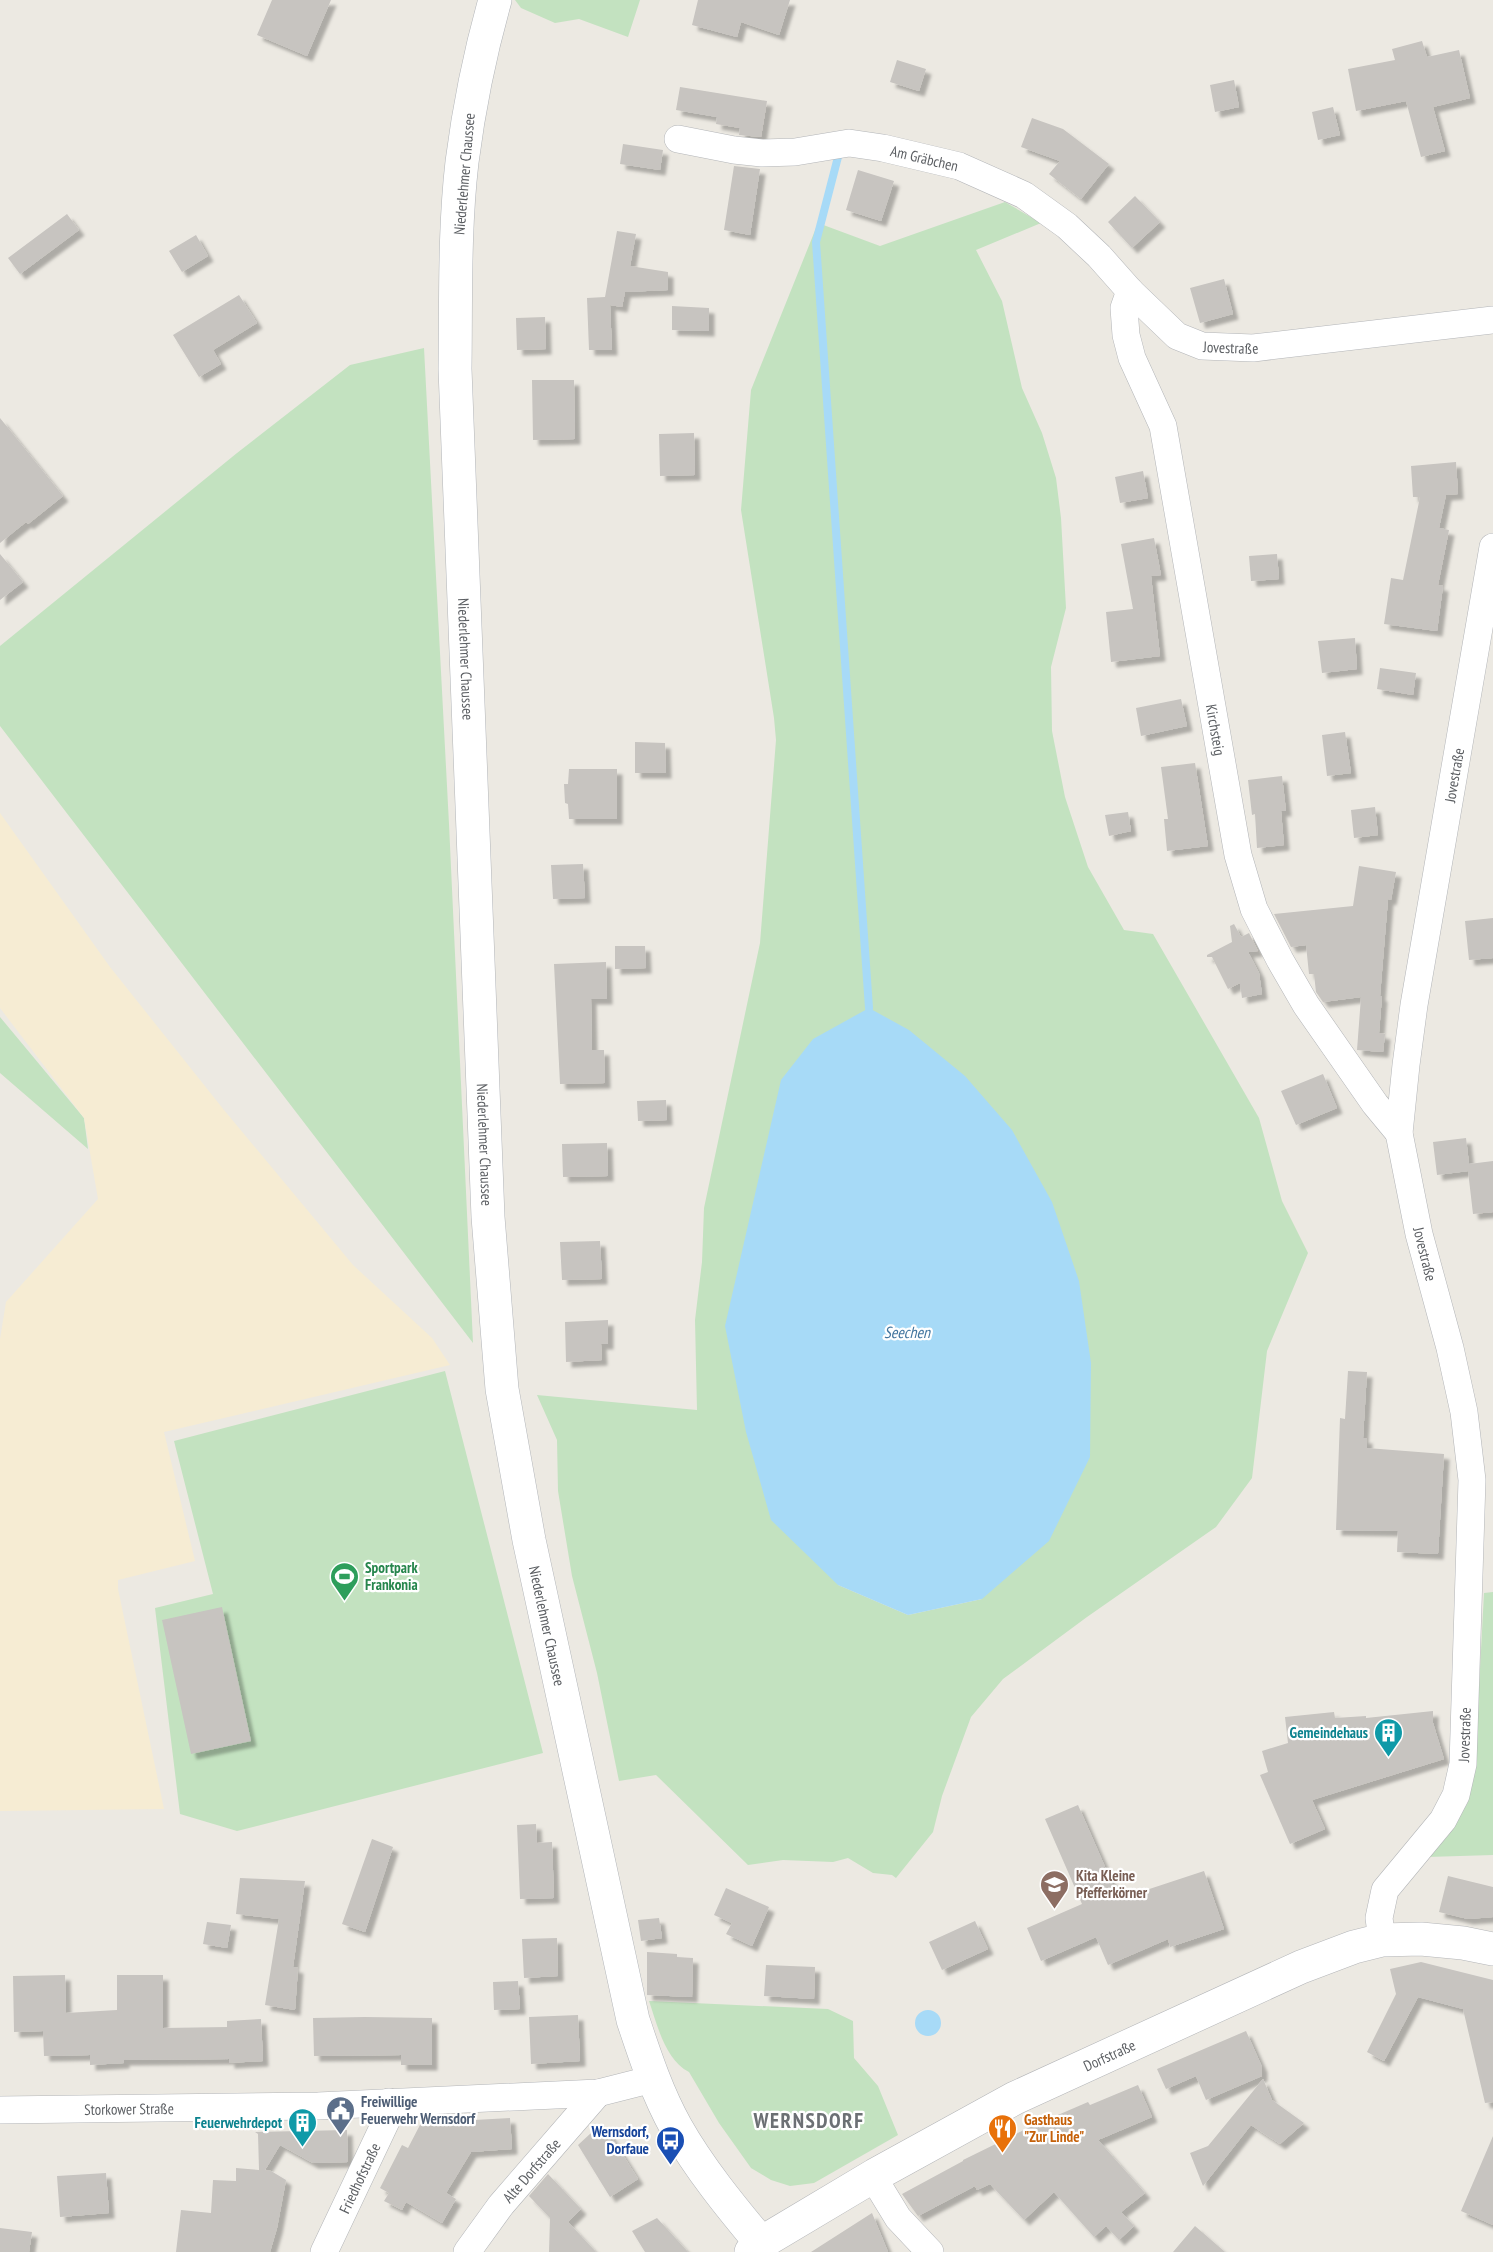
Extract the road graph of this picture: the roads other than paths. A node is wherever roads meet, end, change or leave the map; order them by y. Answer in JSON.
{"nodes":[{"id":1,"x":495,"y":0,"type":"edge"},
{"id":2,"x":678,"y":139,"type":"dead end"},
{"id":3,"x":1130,"y":291,"type":"junction"},
{"id":4,"x":1493,"y":320,"type":"edge"},
{"id":5,"x":1493,"y":547,"type":"edge"},
{"id":6,"x":1399,"y":1133,"type":"junction"},
{"id":7,"x":1382,"y":1940,"type":"junction"},
{"id":8,"x":1493,"y":1949,"type":"edge"},
{"id":9,"x":653,"y":2079,"type":"junction"},
{"id":10,"x":598,"y":2093,"type":"junction"},
{"id":11,"x":389,"y":2102,"type":"junction"},
{"id":12,"x":0,"y":2110,"type":"edge"},
{"id":13,"x":873,"y":2176,"type":"junction"},
{"id":14,"x":756,"y":2248,"type":"edge"},
{"id":15,"x":324,"y":2252,"type":"edge"},
{"id":16,"x":467,"y":2252,"type":"edge"},
{"id":17,"x":930,"y":2252,"type":"edge"}],
"edges":[{"from":1,"to":9,"type":"main road","name":"Niederlehmer Chaussee"},
{"from":2,"to":3,"type":"street","name":"Am Gräbchen"},
{"from":3,"to":4,"type":"street","name":"Jovestraße"},
{"from":3,"to":6,"type":"street","name":"Kirchsteig"},
{"from":5,"to":6,"type":"street","name":"Jovestraße"},
{"from":6,"to":7,"type":"street","name":"Jovestraße"},
{"from":7,"to":8,"type":"main road","name":"Dorfstraße"},
{"from":7,"to":13,"type":"main road","name":"Dorfstraße"},
{"from":9,"to":10,"type":"street","name":"Storkower Straße"},
{"from":9,"to":14,"type":"main road","name":"Niederlehmer Chaussee"},
{"from":10,"to":11,"type":"street","name":"Storkower Straße"},
{"from":10,"to":16,"type":"street","name":"Alte Dorfstraße"},
{"from":11,"to":12,"type":"street","name":"Storkower Straße"},
{"from":11,"to":15,"type":"street","name":"Friedhofstraße"},
{"from":13,"to":14,"type":"main road","name":"Dorfstraße"},
{"from":13,"to":17,"type":"street"}]}
